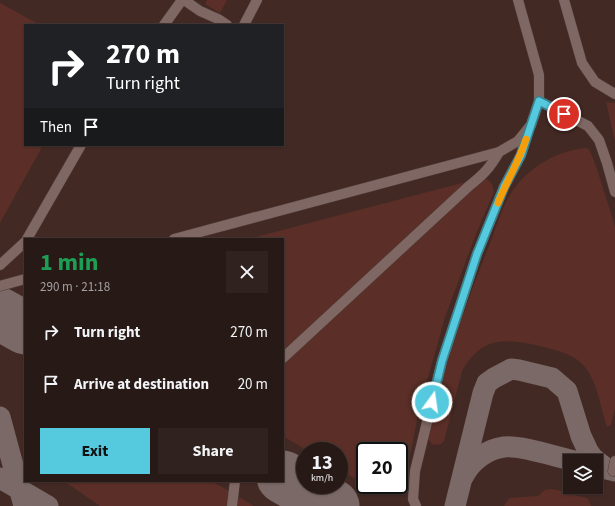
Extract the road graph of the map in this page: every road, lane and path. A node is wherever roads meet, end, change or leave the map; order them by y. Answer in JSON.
{"nodes":[{"id":1,"x":183,"y":0,"type":"edge"},
{"id":2,"x":257,"y":0,"type":"edge"},
{"id":3,"x":518,"y":0,"type":"edge"},
{"id":4,"x":564,"y":0,"type":"edge"},
{"id":5,"x":165,"y":24,"type":"edge"},
{"id":6,"x":226,"y":24,"type":"edge"},
{"id":7,"x":245,"y":24,"type":"edge"},
{"id":8,"x":615,"y":94,"type":"edge"},
{"id":9,"x":539,"y":101,"type":"junction"},
{"id":10,"x":531,"y":125,"type":"junction"},
{"id":11,"x":80,"y":146,"type":"edge"},
{"id":12,"x":499,"y":152,"type":"junction"},
{"id":13,"x":615,"y":192,"type":"edge"},
{"id":14,"x":28,"y":238,"type":"edge"},
{"id":15,"x":178,"y":238,"type":"edge"},
{"id":16,"x":24,"y":243,"type":"edge"},
{"id":17,"x":0,"y":265,"type":"edge"},
{"id":18,"x":24,"y":279,"type":"edge"},
{"id":19,"x":0,"y":286,"type":"edge"},
{"id":20,"x":284,"y":357,"type":"edge"},
{"id":21,"x":235,"y":482,"type":"edge"},
{"id":22,"x":232,"y":506,"type":"edge"},
{"id":23,"x":416,"y":506,"type":"edge"}],
"edges":[{"from":1,"to":5,"type":"lane"},
{"from":1,"to":6,"type":"lane"},
{"from":2,"to":7,"type":"lane"},
{"from":3,"to":9,"type":"lane"},
{"from":4,"to":8,"type":"lane"},
{"from":9,"to":10,"type":"lane"},
{"from":9,"to":13,"type":"lane"},
{"from":10,"to":12,"type":"lane"},
{"from":10,"to":23,"type":"lane"},
{"from":11,"to":14,"type":"lane"},
{"from":12,"to":15,"type":"lane"},
{"from":12,"to":20,"type":"lane"},
{"from":16,"to":17,"type":"lane"},
{"from":18,"to":19,"type":"lane"},
{"from":21,"to":22,"type":"lane"}]}
